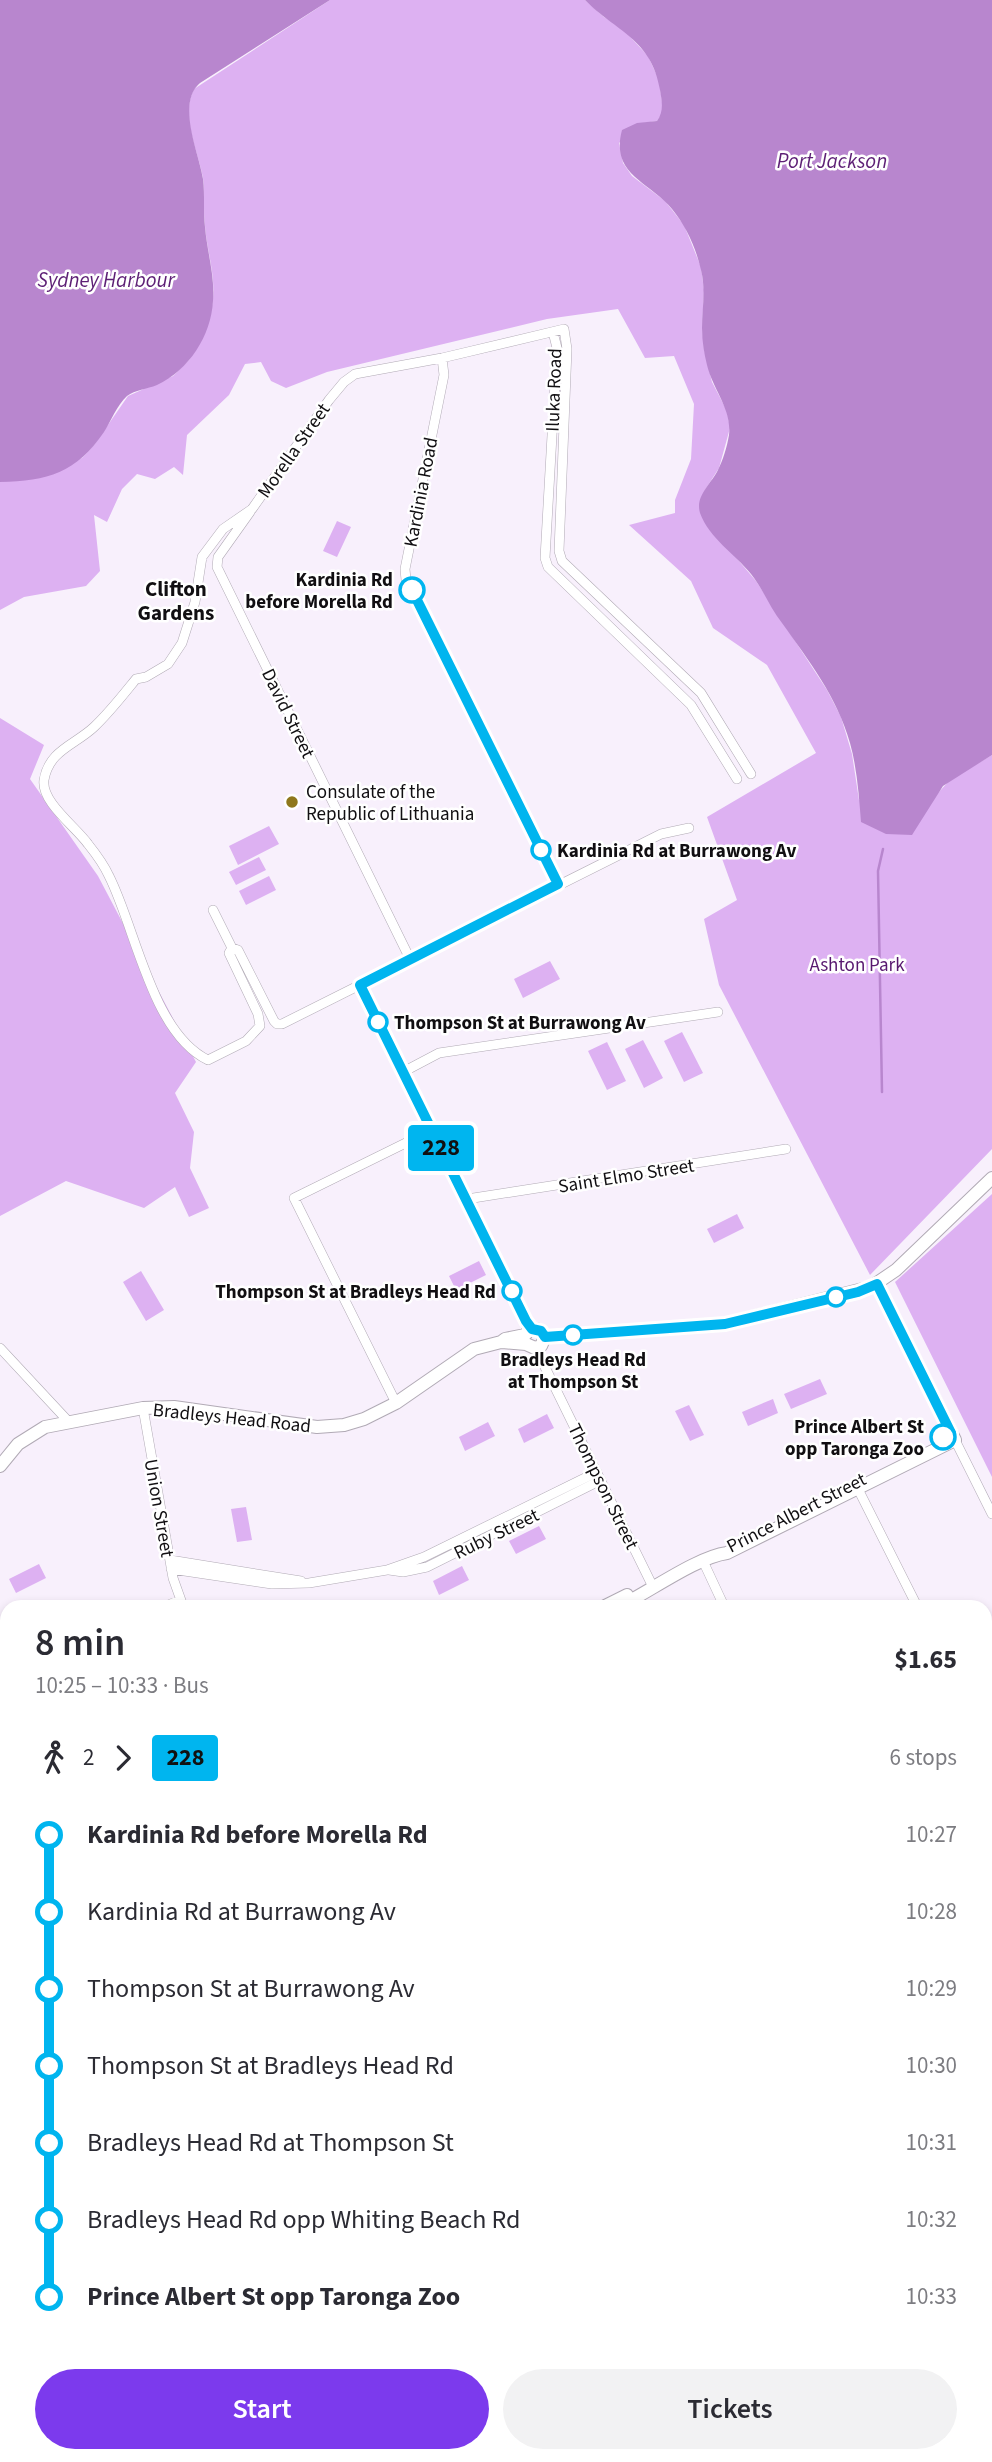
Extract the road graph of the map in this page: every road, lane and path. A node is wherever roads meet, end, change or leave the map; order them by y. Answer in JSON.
{"nodes":[{"id":1,"x":553,"y":332,"type":"junction"},
{"id":2,"x":442,"y":358,"type":"junction"},
{"id":3,"x":253,"y":509,"type":"junction"},
{"id":4,"x":751,"y":774,"type":"dead end"},
{"id":5,"x":737,"y":779,"type":"dead end"},
{"id":6,"x":689,"y":828,"type":"dead end"},
{"id":7,"x":558,"y":884,"type":"junction"},
{"id":8,"x":213,"y":910,"type":"dead end"},
{"id":9,"x":232,"y":948,"type":"junction"},
{"id":10,"x":410,"y":959,"type":"junction"},
{"id":11,"x":360,"y":985,"type":"junction"},
{"id":12,"x":718,"y":1012,"type":"dead end"},
{"id":13,"x":403,"y":1072,"type":"junction"},
{"id":14,"x":432,"y":1130,"type":"junction"},
{"id":15,"x":786,"y":1149,"type":"dead end"},
{"id":16,"x":992,"y":1178,"type":"edge"},
{"id":17,"x":467,"y":1199,"type":"junction"},
{"id":18,"x":877,"y":1284,"type":"junction"},
{"id":19,"x":533,"y":1339,"type":"junction"},
{"id":20,"x":0,"y":1348,"type":"edge"},
{"id":21,"x":396,"y":1403,"type":"junction"},
{"id":22,"x":143,"y":1408,"type":"junction"},
{"id":23,"x":68,"y":1421,"type":"junction"},
{"id":24,"x":953,"y":1436,"type":"junction"},
{"id":25,"x":0,"y":1466,"type":"edge"},
{"id":26,"x":599,"y":1476,"type":"junction"},
{"id":27,"x":858,"y":1489,"type":"junction"},
{"id":28,"x":992,"y":1514,"type":"edge"},
{"id":29,"x":717,"y":1554,"type":"junction"},
{"id":30,"x":703,"y":1562,"type":"junction"},
{"id":31,"x":170,"y":1564,"type":"junction"},
{"id":32,"x":653,"y":1587,"type":"junction"},
{"id":33,"x":180,"y":1600,"type":"edge"},
{"id":34,"x":617,"y":1600,"type":"edge"},
{"id":35,"x":632,"y":1600,"type":"edge"},
{"id":36,"x":721,"y":1600,"type":"edge"},
{"id":37,"x":915,"y":1600,"type":"edge"}],
"edges":[{"from":1,"to":2,"type":"street","name":"Morella Street"},
{"from":1,"to":4,"type":"street","name":"Iluka Road"},
{"from":1,"to":5,"type":"street","name":"Iluka Road"},
{"from":2,"to":3,"type":"street","name":"Morella Street"},
{"from":2,"to":7,"type":"street","name":"Kardinia Road"},
{"from":3,"to":9,"type":"street","name":"Morella Street"},
{"from":3,"to":10,"type":"street","name":"David Street"},
{"from":6,"to":7,"type":"street"},
{"from":7,"to":10,"type":"street"},
{"from":8,"to":9,"type":"street"},
{"from":9,"to":11,"type":"street"},
{"from":10,"to":11,"type":"street"},
{"from":11,"to":13,"type":"street","name":"Thompson Street"},
{"from":12,"to":13,"type":"street"},
{"from":13,"to":14,"type":"street","name":"Thompson Street"},
{"from":14,"to":17,"type":"street","name":"Thompson Street"},
{"from":14,"to":21,"type":"street"},
{"from":15,"to":17,"type":"street","name":"Saint Elmo Street"},
{"from":16,"to":18,"type":"main road","name":"Bradleys Head Road"},
{"from":17,"to":19,"type":"street","name":"Thompson Street"},
{"from":18,"to":19,"type":"main road","name":"Bradleys Head Road"},
{"from":18,"to":24,"type":"main road"},
{"from":19,"to":21,"type":"main road","name":"Bradleys Head Road"},
{"from":19,"to":26,"type":"street","name":"Thompson Street"},
{"from":20,"to":23,"type":"street"},
{"from":21,"to":22,"type":"main road","name":"Bradleys Head Road"},
{"from":22,"to":23,"type":"main road","name":"Bradleys Head Road"},
{"from":22,"to":31,"type":"street","name":"Union Street"},
{"from":23,"to":25,"type":"main road","name":"Bradleys Head Road"},
{"from":24,"to":27,"type":"main road","name":"Prince Albert Street"},
{"from":24,"to":28,"type":"street"},
{"from":24,"to":29,"type":"main road","name":"Prince Albert Street"},
{"from":26,"to":31,"type":"street","name":"Ruby Street"},
{"from":26,"to":32,"type":"street","name":"Thompson Street"},
{"from":27,"to":29,"type":"main road","name":"Prince Albert Street"},
{"from":27,"to":37,"type":"street"},
{"from":29,"to":30,"type":"main road","name":"Prince Albert Street"},
{"from":30,"to":32,"type":"main road","name":"Prince Albert Street"},
{"from":30,"to":36,"type":"street"},
{"from":31,"to":33,"type":"street","name":"Union Street"},
{"from":32,"to":34,"type":"main road","name":"Prince Albert Street"},
{"from":32,"to":35,"type":"main road","name":"Prince Albert Street"}]}
